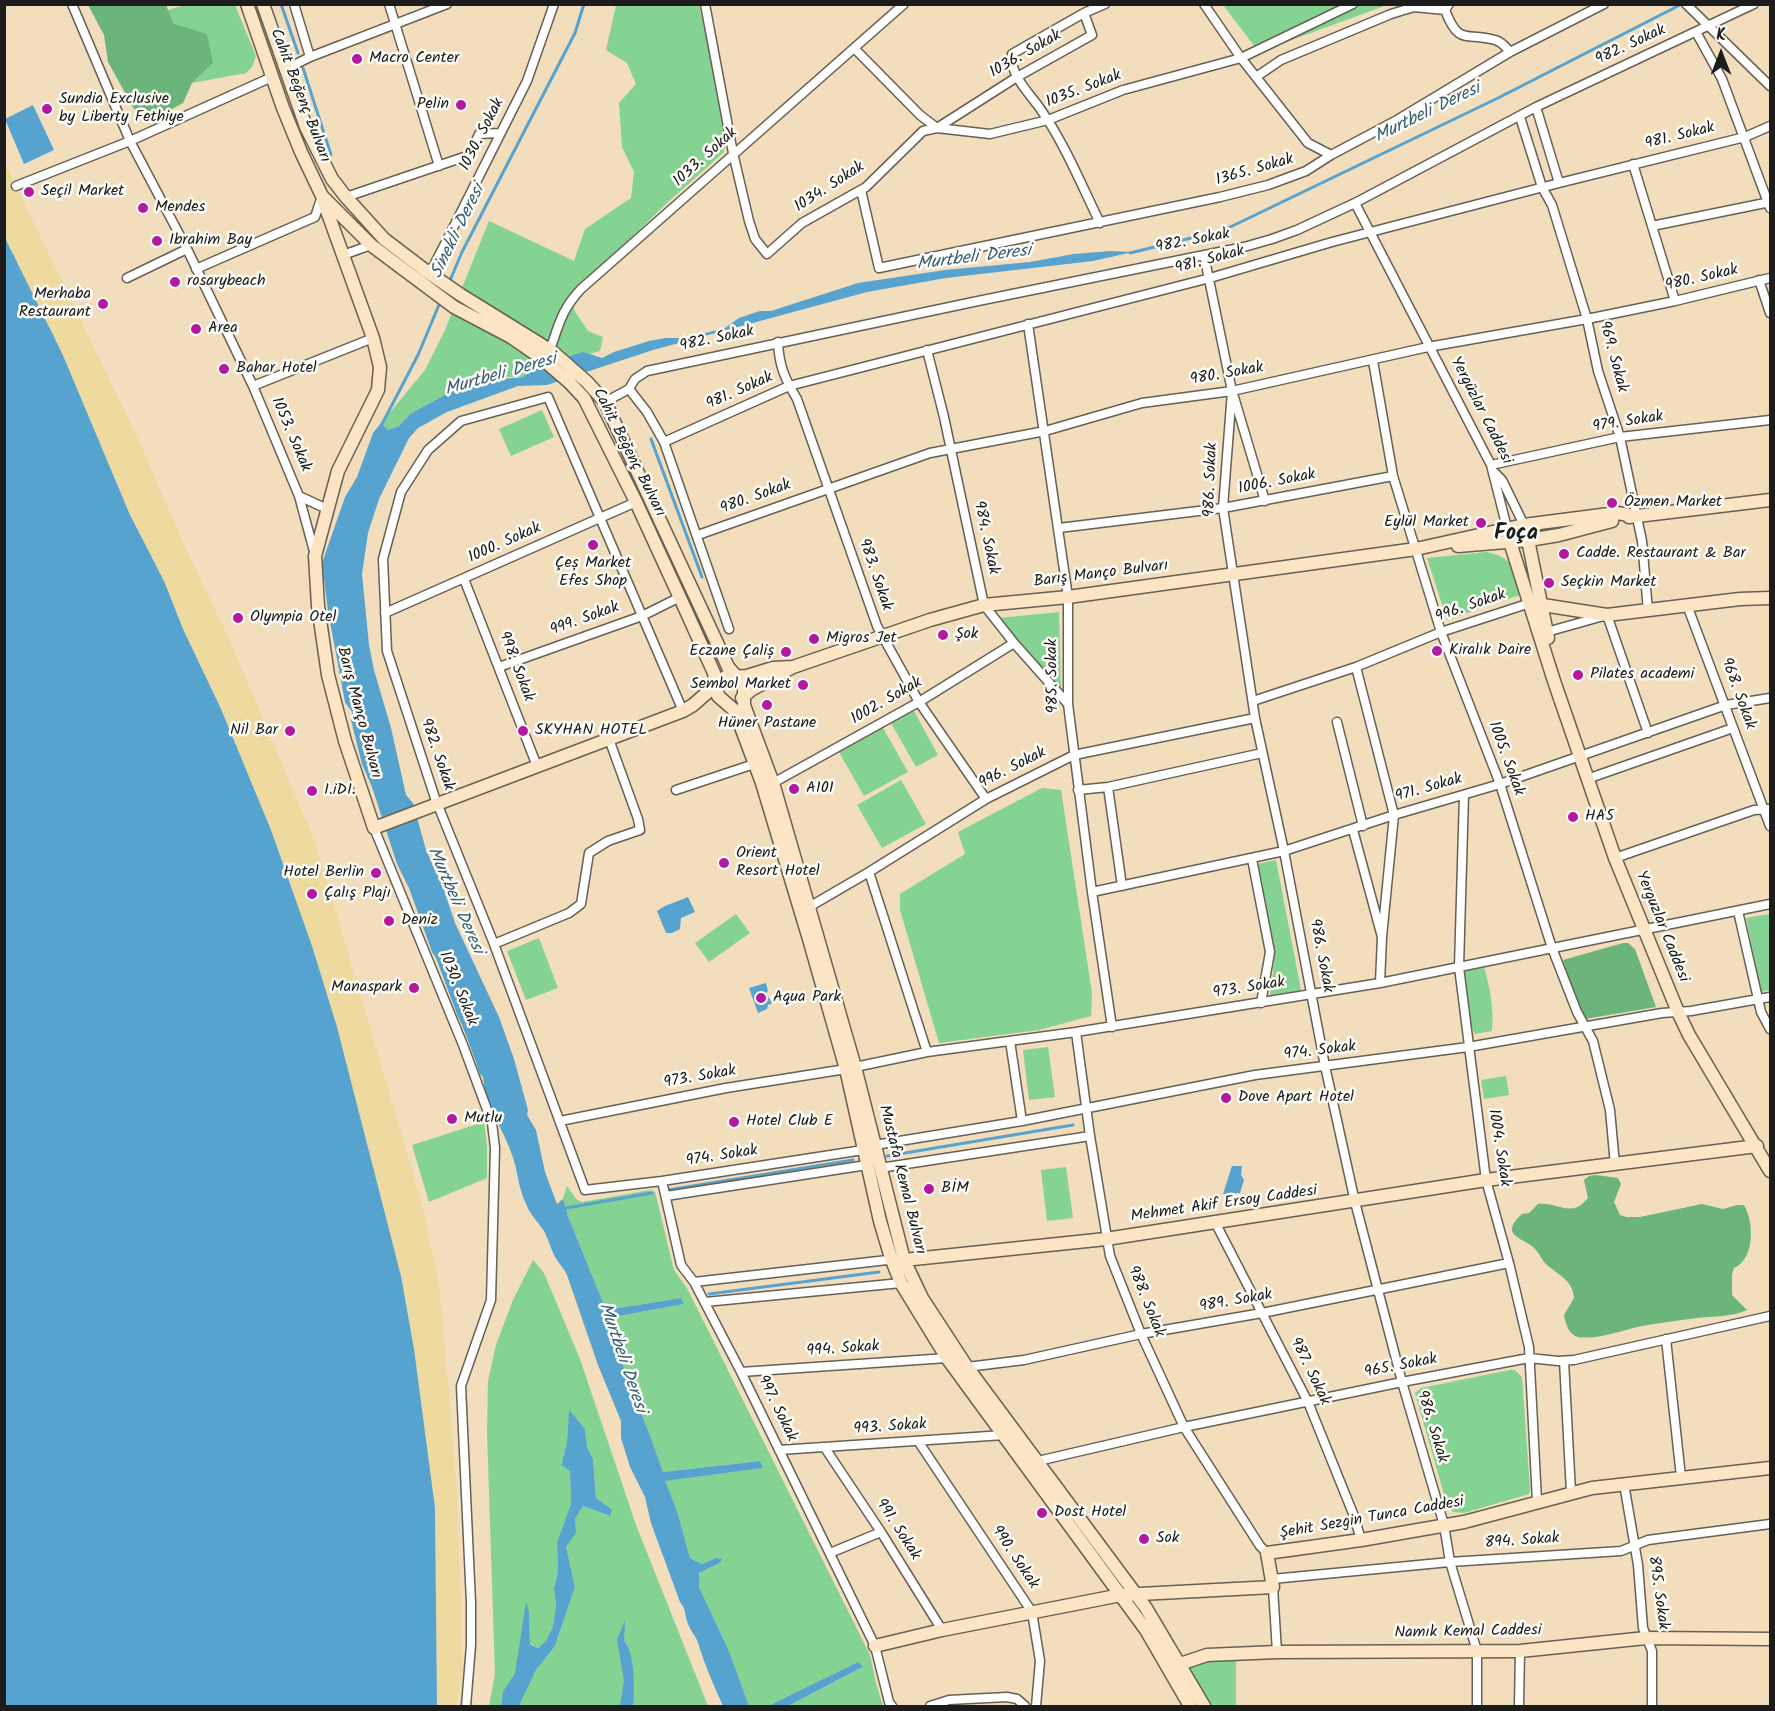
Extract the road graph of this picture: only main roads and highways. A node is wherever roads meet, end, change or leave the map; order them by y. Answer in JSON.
{"nodes":[{"id":1,"x":247,"y":4,"type":"edge"},
{"id":2,"x":263,"y":4,"type":"edge"},
{"id":3,"x":332,"y":179,"type":"junction"},
{"id":4,"x":322,"y":196,"type":"junction"},
{"id":5,"x":548,"y":353,"type":"junction"},
{"id":6,"x":1770,"y":500,"type":"edge"},
{"id":7,"x":1635,"y":516,"type":"junction"},
{"id":8,"x":1524,"y":525,"type":"junction"},
{"id":9,"x":1507,"y":528,"type":"junction"},
{"id":10,"x":1529,"y":540,"type":"junction"},
{"id":11,"x":1510,"y":542,"type":"junction"},
{"id":12,"x":1419,"y":549,"type":"junction"},
{"id":13,"x":1770,"y":598,"type":"edge"},
{"id":14,"x":1536,"y":603,"type":"junction"},
{"id":15,"x":793,"y":667,"type":"junction"},
{"id":16,"x":736,"y":677,"type":"junction"},
{"id":17,"x":1554,"y":681,"type":"joint"},
{"id":18,"x":718,"y":685,"type":"junction"},
{"id":19,"x":743,"y":696,"type":"junction"},
{"id":20,"x":724,"y":702,"type":"junction"},
{"id":21,"x":688,"y":708,"type":"junction"},
{"id":22,"x":851,"y":1068,"type":"junction"},
{"id":23,"x":1757,"y":1146,"type":"junction"},
{"id":24,"x":869,"y":1147,"type":"junction"},
{"id":25,"x":1770,"y":1171,"type":"edge"},
{"id":26,"x":904,"y":1260,"type":"junction"},
{"id":27,"x":1770,"y":1468,"type":"edge"},
{"id":28,"x":1121,"y":1595,"type":"junction"},
{"id":29,"x":1137,"y":1595,"type":"junction"},
{"id":30,"x":1770,"y":1639,"type":"edge"},
{"id":31,"x":875,"y":1646,"type":"road end"},
{"id":32,"x":1174,"y":1666,"type":"junction"},
{"id":33,"x":1190,"y":1707,"type":"edge"},
{"id":34,"x":1204,"y":1707,"type":"edge"}],
"edges":[{"from":1,"to":4,"type":"main road","name":"Cahit Beğenç Bulvarı"},
{"from":2,"to":3,"type":"main road","name":"Cahit Beğenç Bulvarı"},
{"from":3,"to":4,"type":"main road"},
{"from":3,"to":5,"type":"main road","name":"Cahit Beğenç Bulvarı"},
{"from":4,"to":5,"type":"main road","name":"Cahit Beğenç Bulvarı"},
{"from":4,"to":21,"type":"main road","name":"Barış Manço Bulvarı"},
{"from":5,"to":16,"type":"main road","name":"Cahit Beğenç Bulvarı"},
{"from":5,"to":18,"type":"main road","name":"Cahit Beğenç Bulvarı"},
{"from":6,"to":7,"type":"main road","name":"Barış Manço Bulvarı"},
{"from":7,"to":8,"type":"main road","name":"Barış Manço Bulvarı"},
{"from":7,"to":10,"type":"main road","name":"Barış Manço Bulvarı"},
{"from":8,"to":9,"type":"main road","name":"Barış Manço Bulvarı"},
{"from":8,"to":10,"type":"main road"},
{"from":9,"to":11,"type":"main road","name":"Yergüzlar Caddesi"},
{"from":9,"to":12,"type":"main road","name":"Barış Manço Bulvarı"},
{"from":10,"to":11,"type":"main road","name":"Barış Manço Bulvarı"},
{"from":10,"to":14,"type":"main road"},
{"from":11,"to":12,"type":"main road","name":"Barış Manço Bulvarı"},
{"from":11,"to":14,"type":"main road","name":"Yergüzlar Caddesi"},
{"from":12,"to":15,"type":"main road","name":"Barış Manço Bulvarı"},
{"from":13,"to":14,"type":"main road"},
{"from":14,"to":17,"type":"main road","name":"Yergüzlar Caddesi"},
{"from":15,"to":16,"type":"main road","name":"Barış Manço Bulvarı"},
{"from":15,"to":19,"type":"main road","name":"Barış Manço Bulvarı"},
{"from":16,"to":18,"type":"main road"},
{"from":16,"to":19,"type":"main road"},
{"from":17,"to":23,"type":"main road","name":"Yerguzlar Caddesi"},
{"from":18,"to":20,"type":"main road"},
{"from":18,"to":21,"type":"main road"},
{"from":19,"to":20,"type":"main road"},
{"from":19,"to":22,"type":"main road","name":"Mustafa Kemal Bulvarı"},
{"from":20,"to":21,"type":"main road"},
{"from":20,"to":22,"type":"main road","name":"Mustafa Kemal Bulvarı"},
{"from":22,"to":24,"type":"main road","name":"Mustafa Kemal Bulvarı"},
{"from":23,"to":25,"type":"main road","name":"Yerguzlar Caddesi"},
{"from":23,"to":26,"type":"main road","name":"Mehmet Akif Ersoy Caddesi"},
{"from":24,"to":26,"type":"main road","name":"Mustafa Kemal Bulvarı"},
{"from":24,"to":28,"type":"main road","name":"Mustafa Kemal Bulvarı"},
{"from":26,"to":29,"type":"main road","name":"Mustafa Kemal Bulvarı"},
{"from":27,"to":29,"type":"main road","name":"Şehit Sezgin Tunca Caddesi"},
{"from":28,"to":29,"type":"main road"},
{"from":28,"to":31,"type":"main road"},
{"from":28,"to":32,"type":"main road","name":"Mustafa Kemal Bulvarı"},
{"from":29,"to":32,"type":"main road","name":"Mustafa Kemal Bulvarı"},
{"from":30,"to":32,"type":"main road","name":"Namık Kemal Caddesi"},
{"from":32,"to":33,"type":"main road","name":"Mustafa Kemal Bulvarı"},
{"from":32,"to":34,"type":"main road","name":"Mustafa Kemal Bulvarı"}]}
